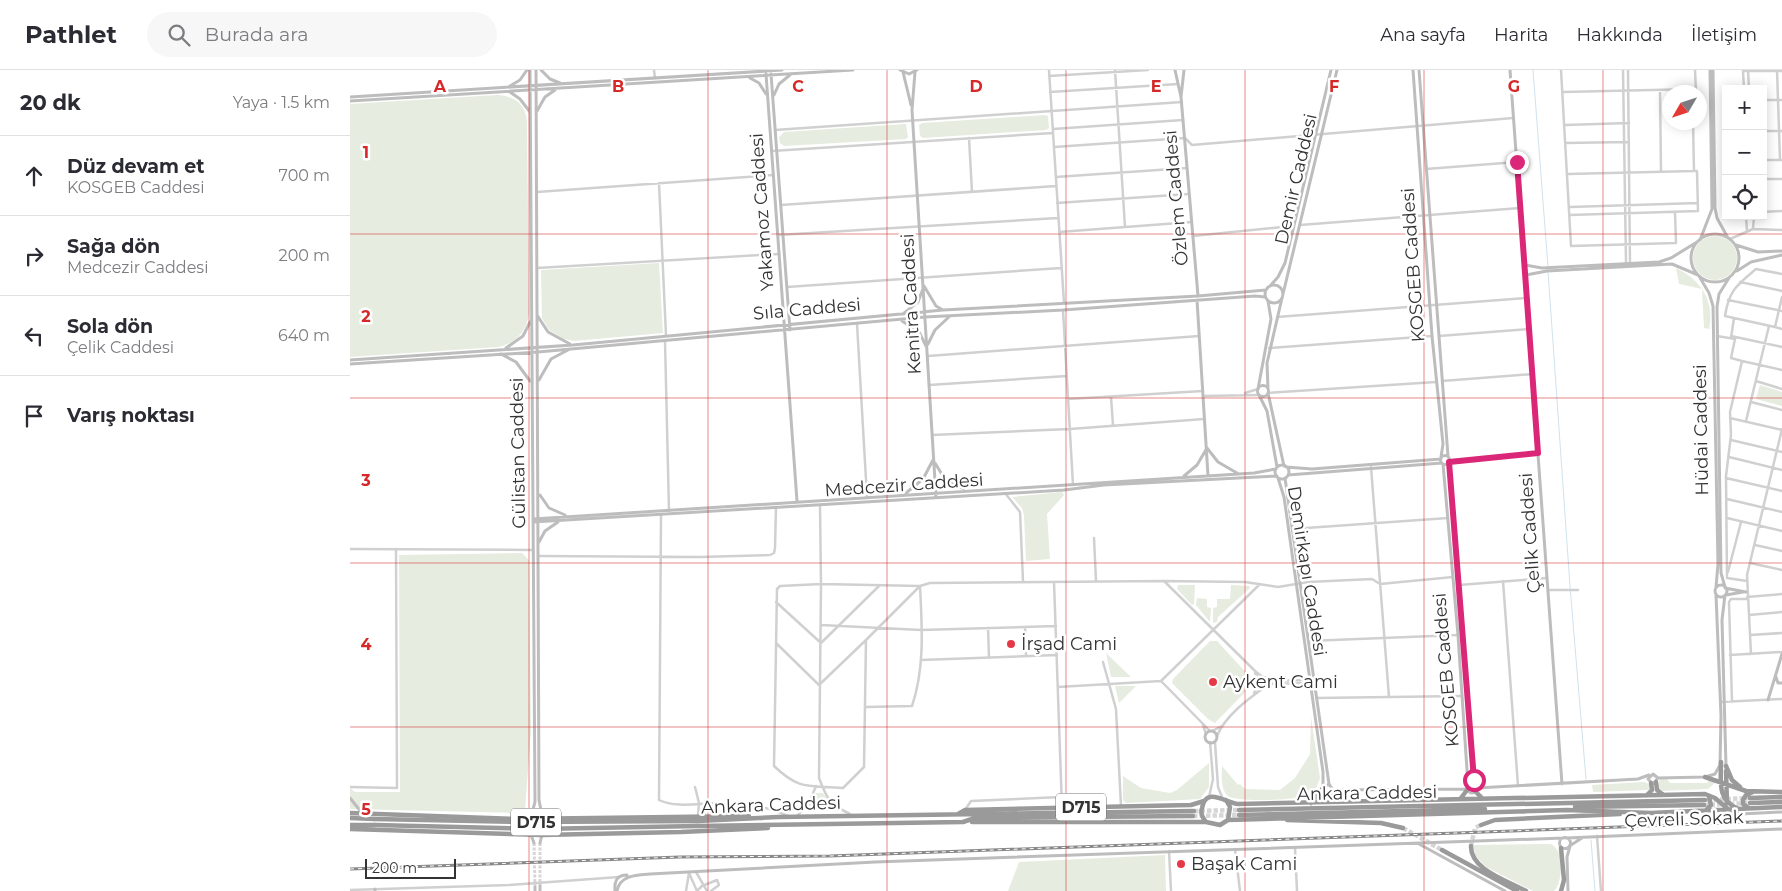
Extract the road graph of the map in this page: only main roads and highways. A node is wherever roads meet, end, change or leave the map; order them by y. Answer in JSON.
{"nodes":[{"id":1,"x":1721,"y":762,"type":"road end"},
{"id":2,"x":1705,"y":778,"type":"road end"},
{"id":3,"x":1724,"y":784,"type":"junction"},
{"id":4,"x":1323,"y":788,"type":"road end"},
{"id":5,"x":1467,"y":788,"type":"road end"},
{"id":6,"x":1476,"y":788,"type":"road end"},
{"id":7,"x":1332,"y":791,"type":"road end"},
{"id":8,"x":1754,"y":792,"type":"junction"},
{"id":9,"x":1766,"y":792,"type":"junction"},
{"id":10,"x":1782,"y":792,"type":"edge"},
{"id":11,"x":1702,"y":794,"type":"junction"},
{"id":12,"x":1647,"y":795,"type":"junction"},
{"id":13,"x":1663,"y":795,"type":"junction"},
{"id":14,"x":1610,"y":796,"type":"junction"},
{"id":15,"x":1782,"y":797,"type":"edge"},
{"id":16,"x":1461,"y":798,"type":"junction"},
{"id":17,"x":1482,"y":798,"type":"junction"},
{"id":18,"x":1224,"y":799,"type":"junction"},
{"id":19,"x":1206,"y":800,"type":"junction"},
{"id":20,"x":1378,"y":801,"type":"junction"},
{"id":21,"x":1338,"y":802,"type":"junction"},
{"id":22,"x":1566,"y":802,"type":"junction"},
{"id":23,"x":1782,"y":802,"type":"edge"},
{"id":24,"x":1310,"y":803,"type":"junction"},
{"id":25,"x":1750,"y":803,"type":"junction"},
{"id":26,"x":1422,"y":805,"type":"junction"},
{"id":27,"x":1727,"y":806,"type":"junction"},
{"id":28,"x":1782,"y":807,"type":"edge"},
{"id":29,"x":1705,"y":811,"type":"junction"},
{"id":30,"x":1635,"y":812,"type":"junction"},
{"id":31,"x":350,"y":813,"type":"edge"},
{"id":32,"x":958,"y":814,"type":"junction"},
{"id":33,"x":778,"y":817,"type":"junction"},
{"id":34,"x":350,"y":818,"type":"edge"},
{"id":35,"x":1274,"y":818,"type":"junction"},
{"id":36,"x":1228,"y":820,"type":"junction"},
{"id":37,"x":698,"y":821,"type":"junction"},
{"id":38,"x":963,"y":822,"type":"junction"},
{"id":39,"x":1206,"y":822,"type":"junction"},
{"id":40,"x":804,"y":824,"type":"junction"},
{"id":41,"x":350,"y":825,"type":"edge"},
{"id":42,"x":1481,"y":825,"type":"dead end"},
{"id":43,"x":1403,"y":828,"type":"tunnel mouth"},
{"id":44,"x":350,"y":829,"type":"edge"},
{"id":45,"x":1471,"y":846,"type":"dead end"},
{"id":46,"x":1560,"y":846,"type":"road end"},
{"id":47,"x":1442,"y":850,"type":"tunnel mouth"},
{"id":48,"x":1517,"y":891,"type":"edge"},
{"id":49,"x":1526,"y":891,"type":"edge"},
{"id":50,"x":1561,"y":891,"type":"edge"}],
"edges":[{"from":1,"to":3,"type":"highway"},
{"from":2,"to":3,"type":"highway"},
{"from":3,"to":8,"type":"highway"},
{"from":3,"to":9,"type":"highway"},
{"from":3,"to":27,"type":"highway"},
{"from":4,"to":24,"type":"highway"},
{"from":5,"to":16,"type":"highway"},
{"from":6,"to":17,"type":"highway"},
{"from":7,"to":21,"type":"highway"},
{"from":8,"to":9,"type":"highway"},
{"from":8,"to":25,"type":"highway"},
{"from":9,"to":10,"type":"highway"},
{"from":11,"to":13,"type":"highway"},
{"from":11,"to":27,"type":"highway"},
{"from":11,"to":29,"type":"highway"},
{"from":12,"to":13,"type":"highway"},
{"from":12,"to":13,"type":"highway"},
{"from":12,"to":14,"type":"highway"},
{"from":14,"to":17,"type":"highway"},
{"from":14,"to":22,"type":"highway"},
{"from":15,"to":25,"type":"highway"},
{"from":16,"to":17,"type":"highway"},
{"from":16,"to":20,"type":"highway"},
{"from":18,"to":19,"type":"highway"},
{"from":18,"to":24,"type":"highway"},
{"from":18,"to":36,"type":"highway"},
{"from":19,"to":32,"type":"highway","number":"D715"},
{"from":19,"to":39,"type":"highway"},
{"from":20,"to":21,"type":"highway"},
{"from":20,"to":26,"type":"highway"},
{"from":21,"to":24,"type":"highway"},
{"from":22,"to":26,"type":"highway","name":"Ankara Caddesi"},
{"from":22,"to":26,"type":"highway","name":"Ankara Caddesi"},
{"from":23,"to":25,"type":"highway"},
{"from":25,"to":27,"type":"highway"},
{"from":25,"to":28,"type":"highway"},
{"from":27,"to":29,"type":"highway"},
{"from":29,"to":30,"type":"highway"},
{"from":30,"to":35,"type":"highway"},
{"from":30,"to":42,"type":"highway"},
{"from":31,"to":37,"type":"highway"},
{"from":32,"to":33,"type":"highway","name":"Ankara Caddesi","number":"D715"},
{"from":32,"to":38,"type":"highway","name":"Ankara Caddesi","number":"D715"},
{"from":33,"to":37,"type":"highway","name":"Ankara Caddesi","number":"D715"},
{"from":33,"to":37,"type":"highway"},
{"from":34,"to":37,"type":"highway","name":"Ankara Caddesi","number":"D715","bridge":true},
{"from":35,"to":36,"type":"highway"},
{"from":35,"to":43,"type":"highway"},
{"from":36,"to":39,"type":"highway"},
{"from":37,"to":40,"type":"highway","name":"Ankara Caddesi","number":"D715"},
{"from":37,"to":41,"type":"highway","name":"Ankara Caddesi","number":"D715","bridge":true},
{"from":38,"to":39,"type":"highway"},
{"from":38,"to":40,"type":"highway","name":"Ankara Caddesi","number":"D715"},
{"from":40,"to":44,"type":"highway"},
{"from":45,"to":49,"type":"highway"},
{"from":46,"to":50,"type":"highway"},
{"from":47,"to":48,"type":"highway"}]}
